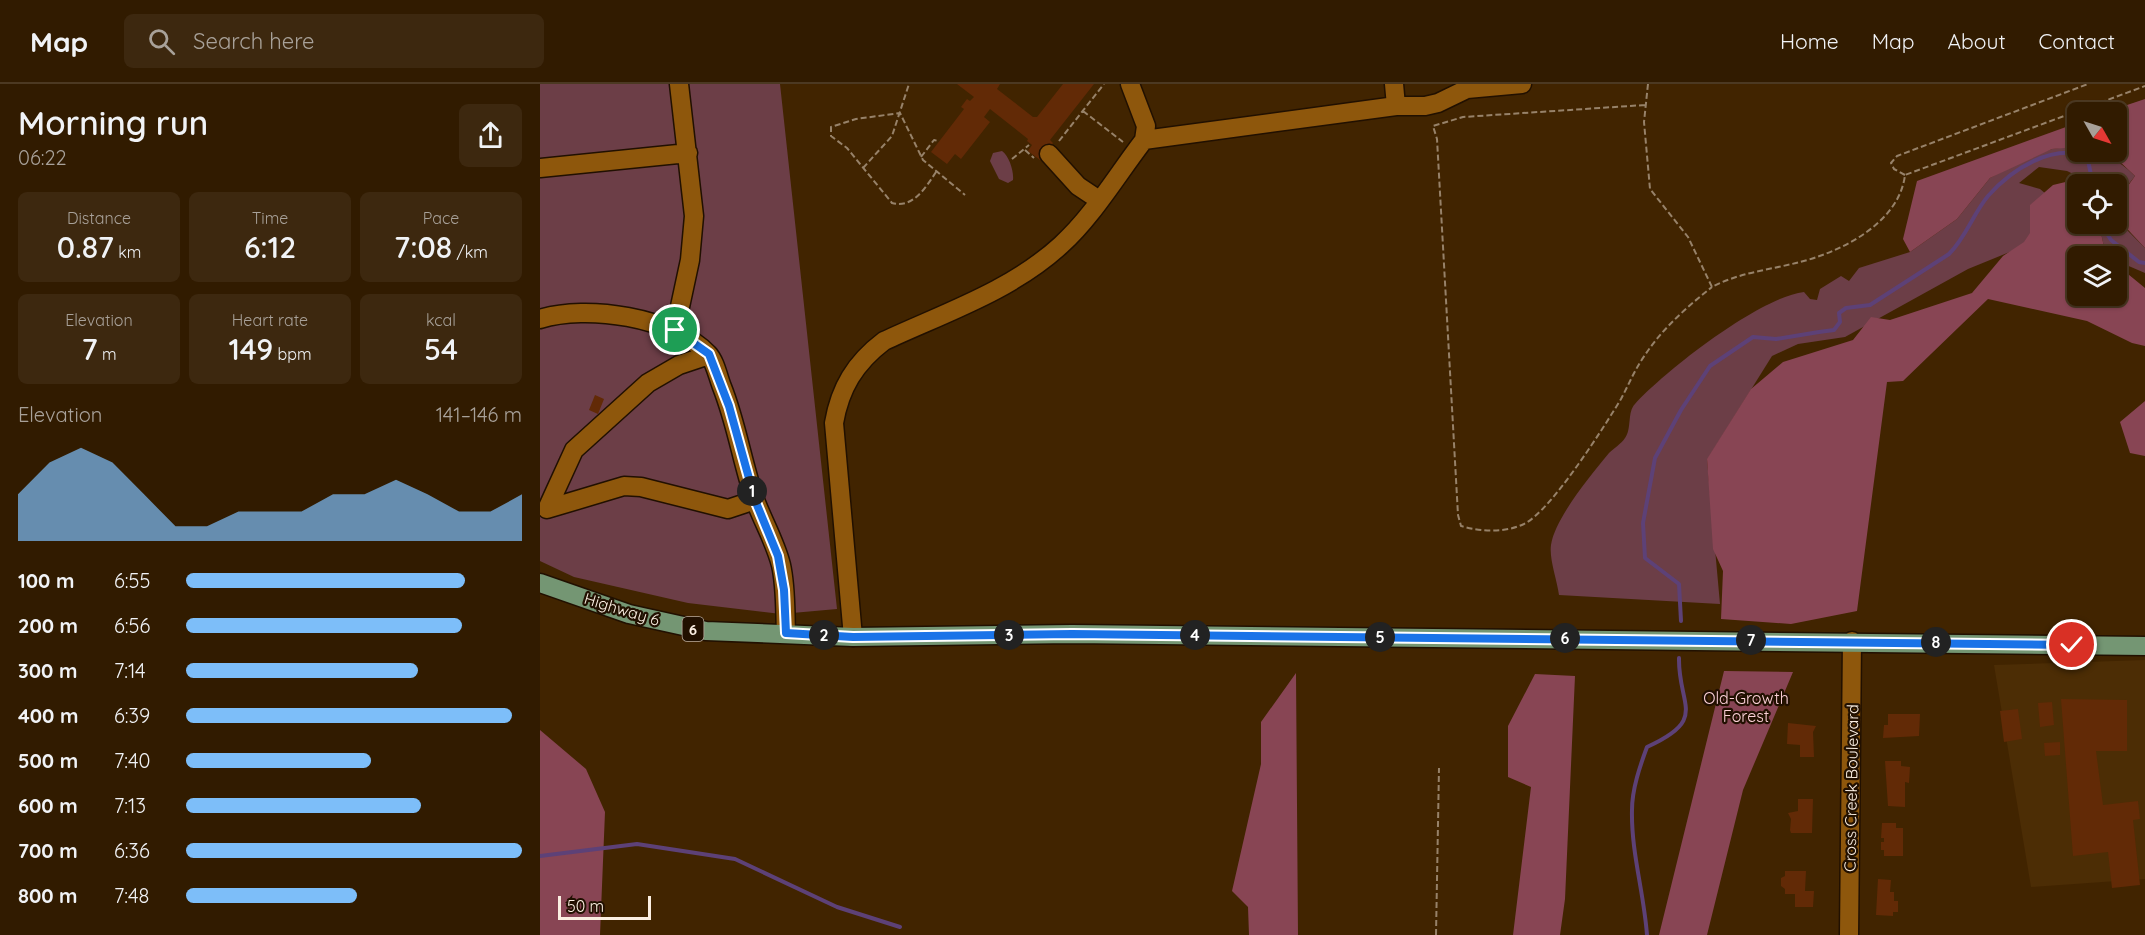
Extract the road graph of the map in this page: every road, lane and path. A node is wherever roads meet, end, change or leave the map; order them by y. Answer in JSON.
{"nodes":[{"id":1,"x":679,"y":84,"type":"edge"},
{"id":2,"x":909,"y":84,"type":"edge"},
{"id":3,"x":1104,"y":84,"type":"edge"},
{"id":4,"x":1130,"y":84,"type":"edge"},
{"id":5,"x":1394,"y":84,"type":"edge"},
{"id":6,"x":1514,"y":84,"type":"edge"},
{"id":7,"x":1522,"y":84,"type":"edge"},
{"id":8,"x":1648,"y":84,"type":"edge"},
{"id":9,"x":2088,"y":84,"type":"edge"},
{"id":10,"x":2145,"y":86,"type":"edge"},
{"id":11,"x":1645,"y":105,"type":"junction"},
{"id":12,"x":1396,"y":106,"type":"junction"},
{"id":13,"x":1083,"y":110,"type":"junction"},
{"id":14,"x":900,"y":113,"type":"junction"},
{"id":15,"x":1120,"y":140,"type":"dead end"},
{"id":16,"x":1144,"y":140,"type":"junction"},
{"id":17,"x":938,"y":141,"type":"dead end"},
{"id":18,"x":1029,"y":145,"type":"dead end"},
{"id":19,"x":1054,"y":148,"type":"joint"},
{"id":20,"x":688,"y":153,"type":"junction"},
{"id":21,"x":921,"y":157,"type":"junction"},
{"id":22,"x":1012,"y":159,"type":"dead end"},
{"id":23,"x":540,"y":168,"type":"edge"},
{"id":24,"x":863,"y":168,"type":"junction"},
{"id":25,"x":936,"y":172,"type":"junction"},
{"id":26,"x":1905,"y":175,"type":"junction"},
{"id":27,"x":964,"y":195,"type":"dead end"},
{"id":28,"x":1098,"y":200,"type":"junction"},
{"id":29,"x":1712,"y":287,"type":"junction"},
{"id":30,"x":540,"y":319,"type":"edge"},
{"id":31,"x":675,"y":330,"type":"junction"},
{"id":32,"x":709,"y":354,"type":"junction"},
{"id":33,"x":755,"y":500,"type":"junction"},
{"id":34,"x":542,"y":510,"type":"edge"},
{"id":35,"x":540,"y":583,"type":"edge"},
{"id":36,"x":786,"y":633,"type":"junction"},
{"id":37,"x":853,"y":637,"type":"junction"},
{"id":38,"x":1852,"y":641,"type":"junction"},
{"id":39,"x":2145,"y":646,"type":"edge"},
{"id":40,"x":1438,"y":768,"type":"dead end"},
{"id":41,"x":1436,"y":935,"type":"edge"},
{"id":42,"x":1849,"y":935,"type":"edge"}],
"edges":[{"from":1,"to":20,"type":"street"},
{"from":2,"to":14,"type":"path"},
{"from":3,"to":13,"type":"path"},
{"from":4,"to":16,"type":"street"},
{"from":5,"to":12,"type":"street"},
{"from":6,"to":7,"type":"street"},
{"from":6,"to":12,"type":"street"},
{"from":8,"to":11,"type":"path"},
{"from":9,"to":26,"type":"path"},
{"from":10,"to":26,"type":"path"},
{"from":11,"to":29,"type":"path"},
{"from":11,"to":29,"type":"path"},
{"from":12,"to":16,"type":"street"},
{"from":13,"to":15,"type":"path"},
{"from":13,"to":19,"type":"path"},
{"from":14,"to":21,"type":"path"},
{"from":14,"to":24,"type":"path"},
{"from":14,"to":24,"type":"path"},
{"from":16,"to":28,"type":"street"},
{"from":17,"to":21,"type":"path"},
{"from":18,"to":22,"type":"path"},
{"from":19,"to":28,"type":"street"},
{"from":20,"to":23,"type":"street"},
{"from":20,"to":31,"type":"street"},
{"from":21,"to":25,"type":"path"},
{"from":24,"to":25,"type":"path"},
{"from":25,"to":27,"type":"path"},
{"from":26,"to":29,"type":"path"},
{"from":28,"to":37,"type":"street"},
{"from":30,"to":31,"type":"street"},
{"from":31,"to":32,"type":"street"},
{"from":32,"to":33,"type":"street"},
{"from":32,"to":34,"type":"street"},
{"from":33,"to":34,"type":"street"},
{"from":33,"to":36,"type":"street"},
{"from":35,"to":36,"type":"main road","name":"Highway 6","number":"6"},
{"from":36,"to":37,"type":"main road","name":"Highway 6","number":"6"},
{"from":37,"to":38,"type":"main road","name":"Highway 6","number":"6"},
{"from":38,"to":39,"type":"main road","name":"Highway 6","number":"6"},
{"from":38,"to":42,"type":"street","name":"Cross Creek Boulevard"},
{"from":40,"to":41,"type":"path"}]}
